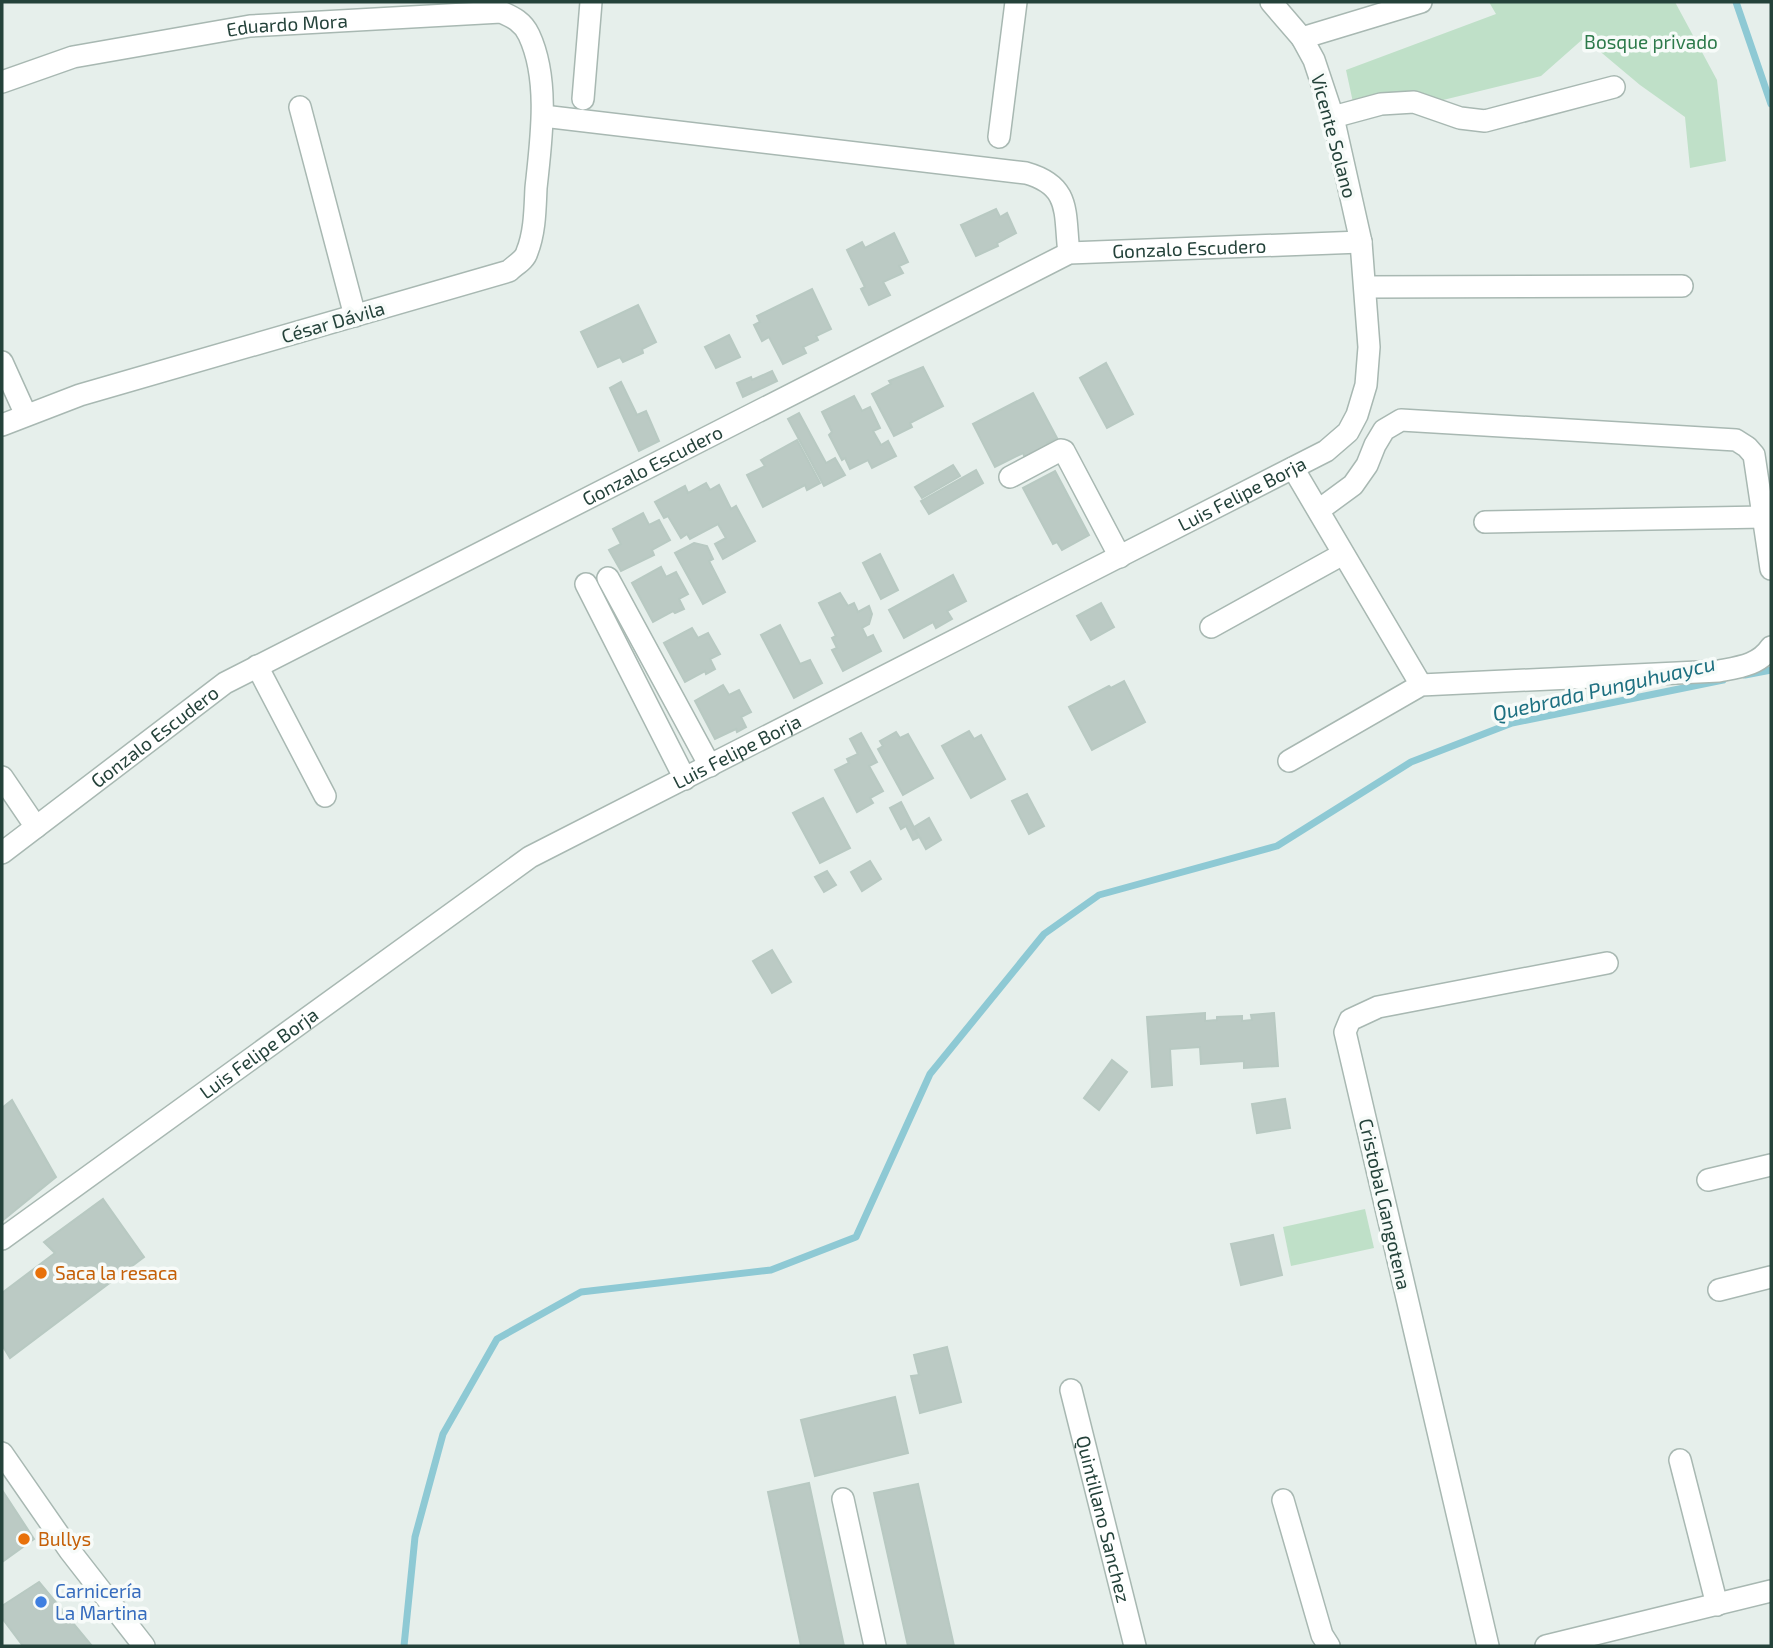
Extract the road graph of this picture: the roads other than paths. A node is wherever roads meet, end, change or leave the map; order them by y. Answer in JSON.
{"nodes":[{"id":1,"x":591,"y":2,"type":"edge"},
{"id":2,"x":1016,"y":2,"type":"edge"},
{"id":3,"x":1271,"y":2,"type":"edge"},
{"id":4,"x":1421,"y":2,"type":"edge"},
{"id":5,"x":1302,"y":38,"type":"junction"},
{"id":6,"x":2,"y":82,"type":"edge"},
{"id":7,"x":1614,"y":87,"type":"dead end"},
{"id":8,"x":583,"y":99,"type":"dead end"},
{"id":9,"x":300,"y":107,"type":"dead end"},
{"id":10,"x":543,"y":116,"type":"junction"},
{"id":11,"x":1334,"y":117,"type":"junction"},
{"id":12,"x":999,"y":136,"type":"dead end"},
{"id":13,"x":1361,"y":242,"type":"junction"},
{"id":14,"x":1069,"y":253,"type":"junction"},
{"id":15,"x":1682,"y":286,"type":"dead end"},
{"id":16,"x":1364,"y":288,"type":"junction"},
{"id":17,"x":355,"y":316,"type":"junction"},
{"id":18,"x":2,"y":362,"type":"edge"},
{"id":19,"x":26,"y":415,"type":"junction"},
{"id":20,"x":2,"y":425,"type":"edge"},
{"id":21,"x":1293,"y":468,"type":"junction"},
{"id":22,"x":1010,"y":477,"type":"dead end"},
{"id":23,"x":1319,"y":510,"type":"junction"},
{"id":24,"x":1764,"y":517,"type":"junction"},
{"id":25,"x":1485,"y":522,"type":"dead end"},
{"id":26,"x":1343,"y":554,"type":"junction"},
{"id":27,"x":1120,"y":557,"type":"junction"},
{"id":28,"x":1771,"y":569,"type":"edge"},
{"id":29,"x":608,"y":578,"type":"dead end"},
{"id":30,"x":586,"y":584,"type":"dead end"},
{"id":31,"x":1212,"y":627,"type":"dead end"},
{"id":32,"x":1771,"y":647,"type":"edge"},
{"id":33,"x":257,"y":666,"type":"junction"},
{"id":34,"x":1421,"y":685,"type":"junction"},
{"id":35,"x":1289,"y":761,"type":"dead end"},
{"id":36,"x":710,"y":766,"type":"junction"},
{"id":37,"x":2,"y":777,"type":"edge"},
{"id":38,"x":685,"y":779,"type":"junction"},
{"id":39,"x":325,"y":796,"type":"dead end"},
{"id":40,"x":36,"y":827,"type":"junction"},
{"id":41,"x":2,"y":853,"type":"edge"},
{"id":42,"x":1607,"y":964,"type":"dead end"},
{"id":43,"x":1771,"y":1166,"type":"edge"},
{"id":44,"x":1708,"y":1180,"type":"dead end"},
{"id":45,"x":2,"y":1239,"type":"edge"},
{"id":46,"x":1771,"y":1277,"type":"edge"},
{"id":47,"x":1719,"y":1290,"type":"dead end"},
{"id":48,"x":1071,"y":1391,"type":"dead end"},
{"id":49,"x":2,"y":1453,"type":"edge"},
{"id":50,"x":1680,"y":1460,"type":"dead end"},
{"id":51,"x":843,"y":1499,"type":"dead end"},
{"id":52,"x":1283,"y":1500,"type":"dead end"},
{"id":53,"x":1771,"y":1591,"type":"edge"},
{"id":54,"x":1717,"y":1605,"type":"junction"},
{"id":55,"x":144,"y":1646,"type":"edge"},
{"id":56,"x":875,"y":1646,"type":"edge"},
{"id":57,"x":1135,"y":1646,"type":"edge"},
{"id":58,"x":1329,"y":1646,"type":"edge"},
{"id":59,"x":1488,"y":1646,"type":"edge"},
{"id":60,"x":1546,"y":1646,"type":"edge"}],
"edges":[{"from":1,"to":8,"type":"street"},
{"from":2,"to":12,"type":"street"},
{"from":3,"to":5,"type":"street","name":"Vicente Solano"},
{"from":4,"to":5,"type":"street"},
{"from":5,"to":11,"type":"street","name":"Vicente Solano"},
{"from":6,"to":10,"type":"street","name":"Eduardo Mora"},
{"from":7,"to":11,"type":"street"},
{"from":9,"to":17,"type":"street"},
{"from":10,"to":14,"type":"street"},
{"from":10,"to":17,"type":"street","name":"César Dávila"},
{"from":11,"to":13,"type":"street","name":"Vicente Solano"},
{"from":13,"to":14,"type":"street","name":"Gonzalo Escudero"},
{"from":13,"to":16,"type":"street","name":"Luis Felipe Borja"},
{"from":14,"to":33,"type":"street","name":"Gonzalo Escudero"},
{"from":15,"to":16,"type":"street"},
{"from":16,"to":21,"type":"street","name":"Luis Felipe Borja"},
{"from":17,"to":19,"type":"street","name":"César Dávila"},
{"from":18,"to":19,"type":"street"},
{"from":19,"to":20,"type":"street","name":"César Dávila"},
{"from":21,"to":23,"type":"street"},
{"from":21,"to":27,"type":"street","name":"Luis Felipe Borja"},
{"from":22,"to":27,"type":"street"},
{"from":23,"to":24,"type":"street"},
{"from":23,"to":26,"type":"street"},
{"from":24,"to":25,"type":"street"},
{"from":24,"to":28,"type":"street"},
{"from":26,"to":31,"type":"street"},
{"from":26,"to":34,"type":"street"},
{"from":27,"to":36,"type":"street","name":"Luis Felipe Borja"},
{"from":29,"to":36,"type":"street"},
{"from":30,"to":38,"type":"street"},
{"from":32,"to":34,"type":"street"},
{"from":33,"to":39,"type":"street"},
{"from":33,"to":40,"type":"street","name":"Gonzalo Escudero"},
{"from":34,"to":35,"type":"street"},
{"from":36,"to":38,"type":"street","name":"Luis Felipe Borja"},
{"from":37,"to":40,"type":"street"},
{"from":38,"to":45,"type":"street","name":"Luis Felipe Borja"},
{"from":40,"to":41,"type":"street","name":"Gonzalo Escudero"},
{"from":42,"to":59,"type":"street","name":"Cristobal Gangotena"},
{"from":43,"to":44,"type":"street"},
{"from":46,"to":47,"type":"street"},
{"from":48,"to":57,"type":"street","name":"Quintillano Sanchez"},
{"from":49,"to":55,"type":"street"},
{"from":50,"to":54,"type":"street"},
{"from":51,"to":56,"type":"street"},
{"from":52,"to":58,"type":"street"},
{"from":53,"to":54,"type":"street"},
{"from":54,"to":60,"type":"street"}]}
